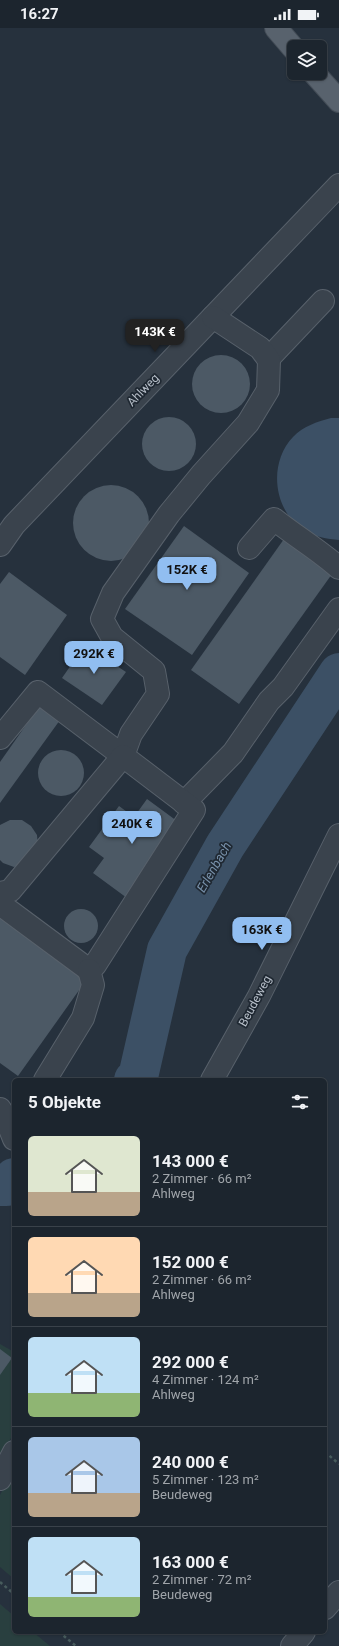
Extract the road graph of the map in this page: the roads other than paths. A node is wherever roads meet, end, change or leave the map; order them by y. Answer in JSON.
{"nodes":[{"id":1,"x":276,"y":28,"type":"edge"},
{"id":2,"x":287,"y":41,"type":"edge"},
{"id":3,"x":320,"y":80,"type":"edge"},
{"id":4,"x":336,"y":98,"type":"edge"},
{"id":5,"x":339,"y":185,"type":"edge"},
{"id":6,"x":323,"y":301,"type":"dead end"},
{"id":7,"x":213,"y":317,"type":"junction"},
{"id":8,"x":268,"y":359,"type":"junction"},
{"id":9,"x":0,"y":545,"type":"edge"},
{"id":10,"x":249,"y":548,"type":"dead end"},
{"id":11,"x":339,"y":568,"type":"edge"},
{"id":12,"x":339,"y":609,"type":"edge"},
{"id":13,"x":0,"y":738,"type":"edge"},
{"id":14,"x":123,"y":756,"type":"junction"},
{"id":15,"x":184,"y":803,"type":"junction"},
{"id":16,"x":339,"y":835,"type":"edge"},
{"id":17,"x":0,"y":893,"type":"edge"},
{"id":18,"x":0,"y":904,"type":"edge"},
{"id":19,"x":89,"y":970,"type":"junction"},
{"id":20,"x":46,"y":1078,"type":"edge"},
{"id":21,"x":213,"y":1078,"type":"edge"},
{"id":22,"x":5,"y":1110,"type":"edge"},
{"id":23,"x":12,"y":1133,"type":"edge"},
{"id":24,"x":12,"y":1456,"type":"edge"},
{"id":25,"x":0,"y":1479,"type":"edge"},
{"id":26,"x":339,"y":1592,"type":"edge"},
{"id":27,"x":327,"y":1606,"type":"edge"}],
"edges":[{"from":1,"to":2,"type":"main road"},
{"from":3,"to":4,"type":"main road"},
{"from":5,"to":7,"type":"street","name":"Ahlweg"},
{"from":6,"to":8,"type":"street"},
{"from":7,"to":8,"type":"street"},
{"from":7,"to":9,"type":"street","name":"Ahlweg"},
{"from":8,"to":14,"type":"street"},
{"from":10,"to":11,"type":"street"},
{"from":12,"to":15,"type":"street"},
{"from":13,"to":14,"type":"street"},
{"from":14,"to":15,"type":"street"},
{"from":14,"to":17,"type":"street"},
{"from":15,"to":19,"type":"street"},
{"from":16,"to":21,"type":"street","name":"Beudeweg"},
{"from":18,"to":19,"type":"street"},
{"from":19,"to":20,"type":"street"},
{"from":22,"to":23,"type":"street"},
{"from":24,"to":25,"type":"street"},
{"from":26,"to":27,"type":"street"}]}
